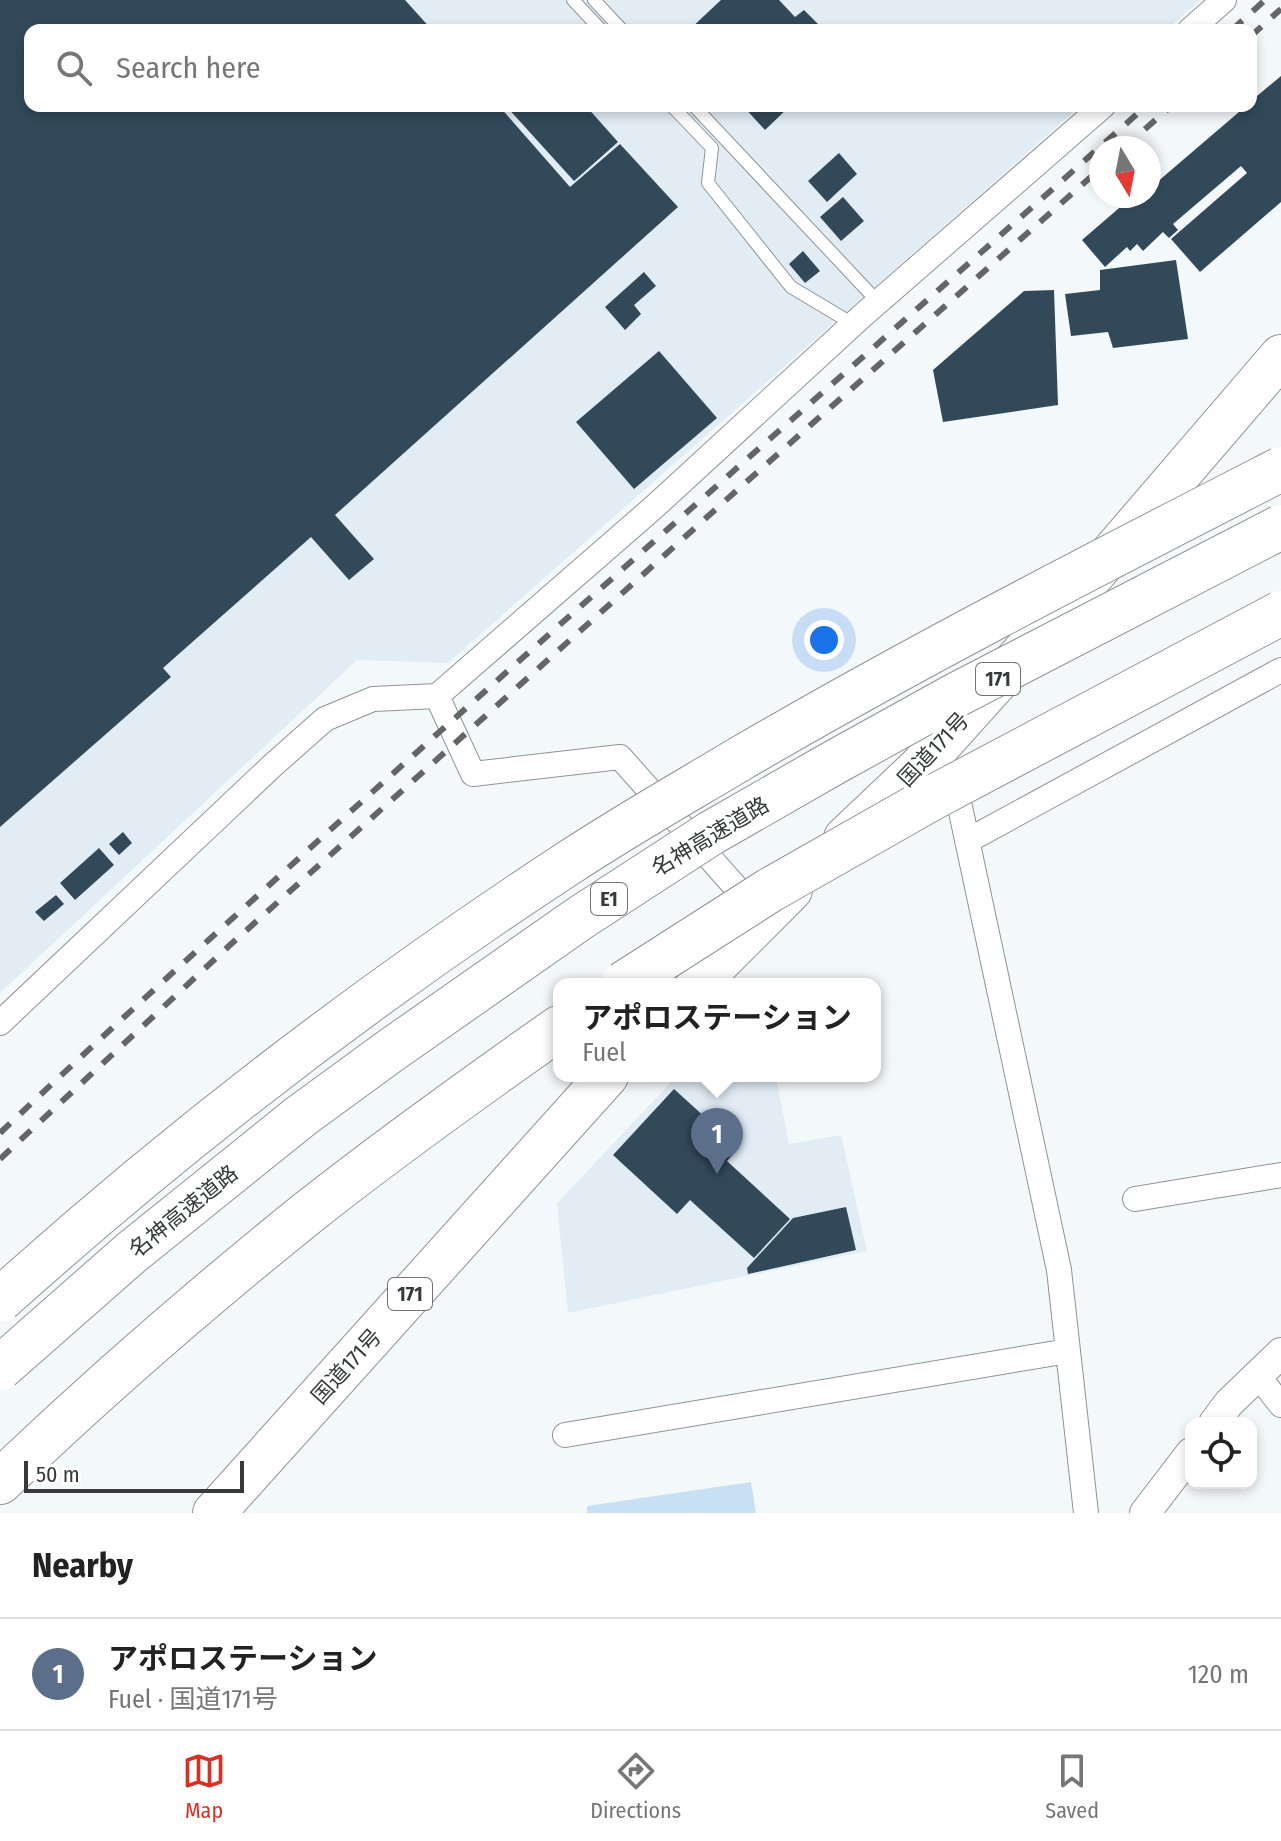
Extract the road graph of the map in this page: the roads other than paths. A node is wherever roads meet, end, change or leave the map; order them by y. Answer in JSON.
{"nodes":[{"id":1,"x":573,"y":0,"type":"edge"},
{"id":2,"x":594,"y":0,"type":"edge"},
{"id":3,"x":1224,"y":0,"type":"edge"},
{"id":4,"x":595,"y":24,"type":"edge"},
{"id":5,"x":616,"y":24,"type":"edge"},
{"id":6,"x":1197,"y":24,"type":"edge"},
{"id":7,"x":678,"y":112,"type":"edge"},
{"id":8,"x":700,"y":112,"type":"edge"},
{"id":9,"x":1096,"y":112,"type":"edge"},
{"id":10,"x":878,"y":302,"type":"junction"},
{"id":11,"x":853,"y":324,"type":"junction"},
{"id":12,"x":1281,"y":356,"type":"edge"},
{"id":13,"x":1281,"y":469,"type":"edge"},
{"id":14,"x":1281,"y":527,"type":"edge"},
{"id":15,"x":1281,"y":613,"type":"edge"},
{"id":16,"x":1281,"y":670,"type":"edge"},
{"id":17,"x":437,"y":696,"type":"junction"},
{"id":18,"x":945,"y":737,"type":"junction"},
{"id":19,"x":967,"y":841,"type":"junction"},
{"id":20,"x":763,"y":917,"type":"junction"},
{"id":21,"x":632,"y":978,"type":"edge"},
{"id":22,"x":703,"y":978,"type":"edge"},
{"id":23,"x":0,"y":1023,"type":"edge"},
{"id":24,"x":553,"y":1032,"type":"edge"},
{"id":25,"x":602,"y":1082,"type":"edge"},
{"id":26,"x":1281,"y":1175,"type":"edge"},
{"id":27,"x":1135,"y":1199,"type":"dead end"},
{"id":28,"x":0,"y":1300,"type":"edge"},
{"id":29,"x":1068,"y":1351,"type":"junction"},
{"id":30,"x":1281,"y":1353,"type":"edge"},
{"id":31,"x":0,"y":1368,"type":"edge"},
{"id":32,"x":1258,"y":1376,"type":"junction"},
{"id":33,"x":1281,"y":1405,"type":"edge"},
{"id":34,"x":1218,"y":1417,"type":"edge"},
{"id":35,"x":565,"y":1435,"type":"dead end"},
{"id":36,"x":1185,"y":1461,"type":"edge"},
{"id":37,"x":0,"y":1482,"type":"edge"},
{"id":38,"x":214,"y":1513,"type":"edge"},
{"id":39,"x":1086,"y":1513,"type":"edge"},
{"id":40,"x":1145,"y":1513,"type":"edge"}],
"edges":[{"from":1,"to":4,"type":"lane"},
{"from":2,"to":5,"type":"lane"},
{"from":3,"to":6,"type":"street"},
{"from":7,"to":11,"type":"lane"},
{"from":8,"to":10,"type":"lane"},
{"from":9,"to":10,"type":"street"},
{"from":10,"to":11,"type":"street"},
{"from":11,"to":17,"type":"street"},
{"from":12,"to":18,"type":"highway","name":"国道171号","number":"171"},
{"from":13,"to":28,"type":"highway","number":"E1","bridge":true},
{"from":14,"to":31,"type":"highway","name":"名神高速道路","number":"E1","bridge":true},
{"from":15,"to":21,"type":"highway","bridge":true},
{"from":16,"to":19,"type":"street"},
{"from":17,"to":20,"type":"street"},
{"from":17,"to":23,"type":"street"},
{"from":18,"to":19,"type":"street"},
{"from":18,"to":20,"type":"highway","name":"国道171号","number":"171"},
{"from":19,"to":29,"type":"street"},
{"from":20,"to":22,"type":"highway","name":"国道171号","number":"171"},
{"from":24,"to":37,"type":"highway"},
{"from":25,"to":38,"type":"highway","name":"国道171号","number":"171"},
{"from":26,"to":27,"type":"street"},
{"from":29,"to":35,"type":"street"},
{"from":29,"to":39,"type":"street"},
{"from":30,"to":32,"type":"street"},
{"from":32,"to":33,"type":"street"},
{"from":32,"to":34,"type":"street"},
{"from":36,"to":40,"type":"street"}]}
